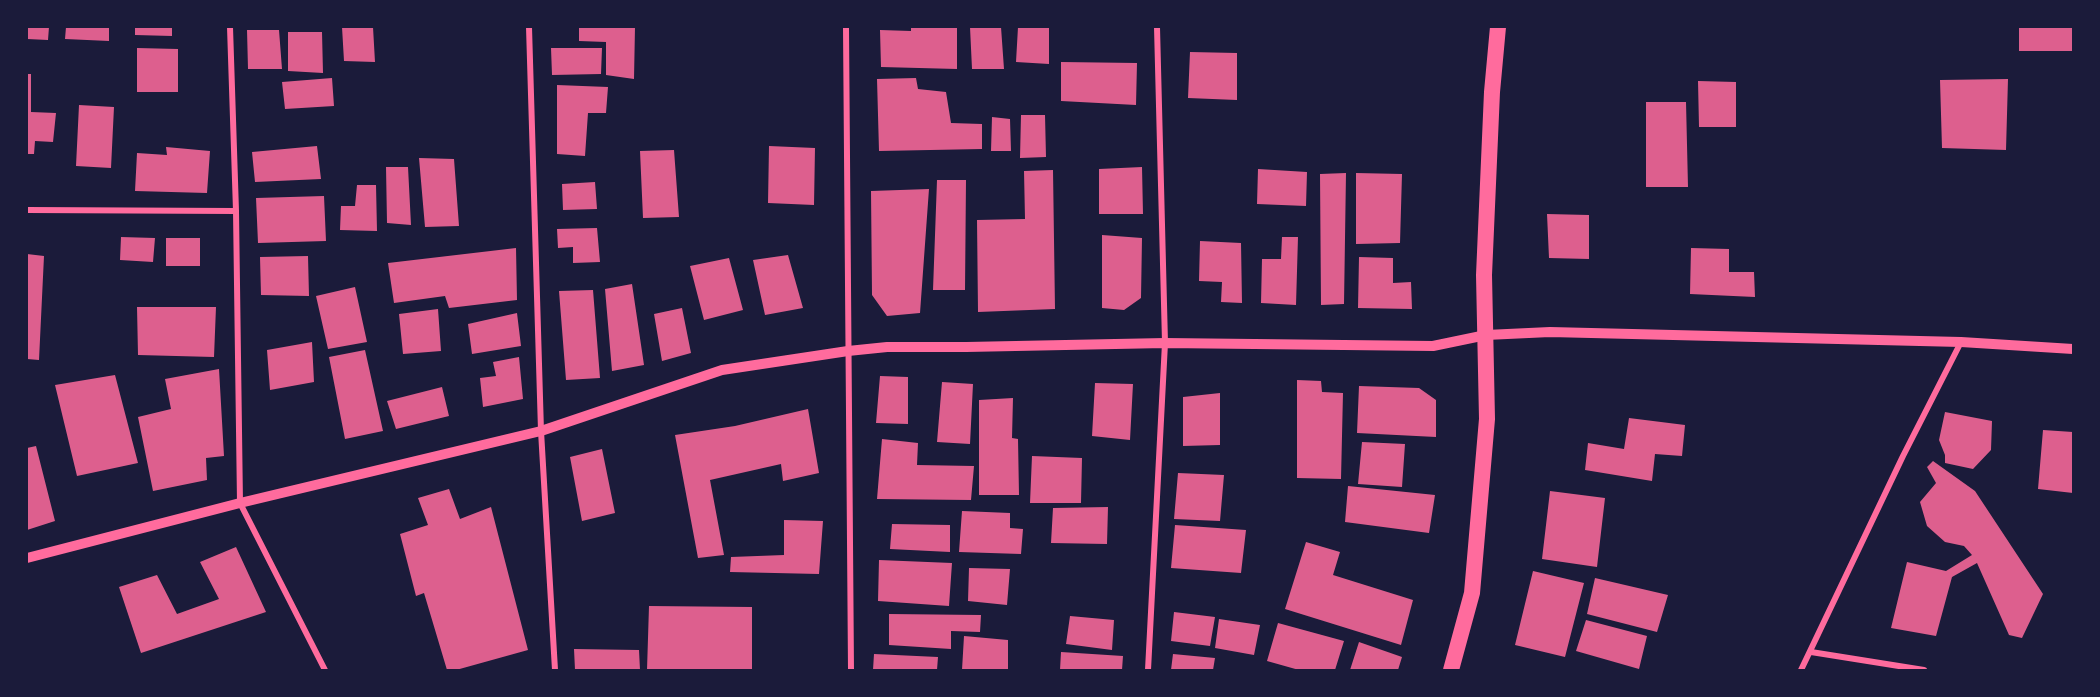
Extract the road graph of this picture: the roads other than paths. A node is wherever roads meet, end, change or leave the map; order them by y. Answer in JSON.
{"nodes":[{"id":1,"x":230,"y":27,"type":"edge"},
{"id":2,"x":529,"y":27,"type":"edge"},
{"id":3,"x":846,"y":27,"type":"edge"},
{"id":4,"x":1157,"y":27,"type":"edge"},
{"id":5,"x":1490,"y":27,"type":"edge"},
{"id":6,"x":1498,"y":27,"type":"edge"},
{"id":7,"x":1492,"y":92,"type":"junction"},
{"id":8,"x":27,"y":210,"type":"edge"},
{"id":9,"x":236,"y":211,"type":"junction"},
{"id":10,"x":1486,"y":335,"type":"junction"},
{"id":11,"x":1961,"y":342,"type":"junction"},
{"id":12,"x":1165,"y":343,"type":"junction"},
{"id":13,"x":2073,"y":349,"type":"edge"},
{"id":14,"x":848,"y":351,"type":"junction"},
{"id":15,"x":541,"y":431,"type":"junction"},
{"id":16,"x":240,"y":503,"type":"junction"},
{"id":17,"x":27,"y":558,"type":"edge"},
{"id":18,"x":1810,"y":652,"type":"junction"},
{"id":19,"x":325,"y":670,"type":"edge"},
{"id":20,"x":555,"y":670,"type":"edge"},
{"id":21,"x":851,"y":670,"type":"edge"},
{"id":22,"x":1148,"y":670,"type":"edge"},
{"id":23,"x":1451,"y":670,"type":"edge"},
{"id":24,"x":1801,"y":670,"type":"edge"},
{"id":25,"x":1924,"y":670,"type":"edge"}],
"edges":[{"from":1,"to":9,"type":"street"},
{"from":2,"to":15,"type":"street"},
{"from":3,"to":14,"type":"street"},
{"from":4,"to":12,"type":"street"},
{"from":5,"to":7,"type":"highway"},
{"from":6,"to":7,"type":"highway"},
{"from":7,"to":10,"type":"highway"},
{"from":8,"to":9,"type":"street"},
{"from":9,"to":16,"type":"street"},
{"from":10,"to":11,"type":"street"},
{"from":10,"to":12,"type":"street"},
{"from":10,"to":23,"type":"highway"},
{"from":11,"to":13,"type":"street"},
{"from":11,"to":18,"type":"street"},
{"from":12,"to":14,"type":"street"},
{"from":12,"to":22,"type":"street"},
{"from":14,"to":15,"type":"street"},
{"from":14,"to":21,"type":"street"},
{"from":15,"to":16,"type":"street"},
{"from":15,"to":20,"type":"street"},
{"from":16,"to":17,"type":"street"},
{"from":16,"to":19,"type":"street"},
{"from":18,"to":24,"type":"street"},
{"from":18,"to":25,"type":"street"}]}
